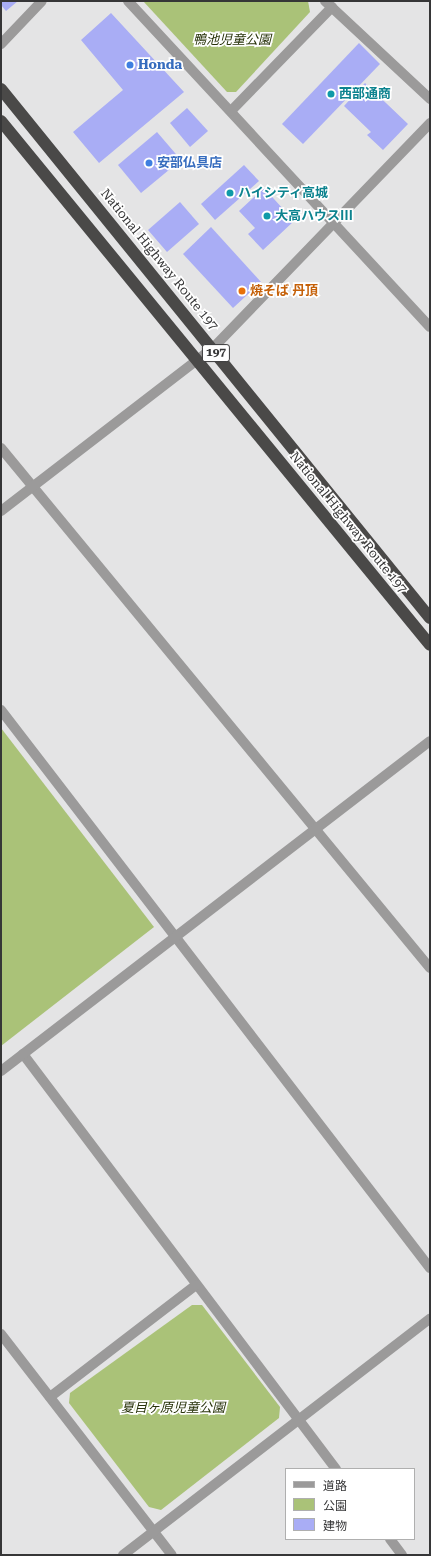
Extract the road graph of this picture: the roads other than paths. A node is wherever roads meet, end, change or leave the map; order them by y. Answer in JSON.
{"nodes":[{"id":1,"x":42,"y":1,"type":"edge"},
{"id":2,"x":128,"y":1,"type":"edge"},
{"id":3,"x":328,"y":4,"type":"edge"},
{"id":4,"x":1,"y":44,"type":"edge"},
{"id":5,"x":1,"y":89,"type":"edge"},
{"id":6,"x":430,"y":99,"type":"edge"},
{"id":7,"x":231,"y":111,"type":"junction"},
{"id":8,"x":1,"y":121,"type":"edge"},
{"id":9,"x":430,"y":122,"type":"edge"},
{"id":10,"x":334,"y":224,"type":"junction"},
{"id":11,"x":430,"y":327,"type":"edge"},
{"id":12,"x":213,"y":348,"type":"junction"},
{"id":13,"x":196,"y":360,"type":"junction"},
{"id":14,"x":1,"y":448,"type":"edge"},
{"id":15,"x":33,"y":486,"type":"junction"},
{"id":16,"x":1,"y":511,"type":"edge"},
{"id":17,"x":430,"y":618,"type":"edge"},
{"id":18,"x":430,"y":645,"type":"edge"},
{"id":19,"x":1,"y":710,"type":"edge"},
{"id":20,"x":430,"y":741,"type":"edge"},
{"id":21,"x":316,"y":829,"type":"junction"},
{"id":22,"x":175,"y":937,"type":"junction"},
{"id":23,"x":430,"y":968,"type":"edge"},
{"id":24,"x":23,"y":1054,"type":"junction"},
{"id":25,"x":1,"y":1071,"type":"edge"},
{"id":26,"x":430,"y":1268,"type":"edge"},
{"id":27,"x":196,"y":1284,"type":"junction"},
{"id":28,"x":430,"y":1319,"type":"edge"},
{"id":29,"x":1,"y":1334,"type":"edge"},
{"id":30,"x":50,"y":1397,"type":"junction"},
{"id":31,"x":299,"y":1420,"type":"junction"},
{"id":32,"x":335,"y":1468,"type":"edge"},
{"id":33,"x":153,"y":1532,"type":"junction"},
{"id":34,"x":391,"y":1540,"type":"edge"},
{"id":35,"x":123,"y":1555,"type":"edge"},
{"id":36,"x":172,"y":1555,"type":"edge"},
{"id":37,"x":402,"y":1555,"type":"edge"}],
"edges":[{"from":1,"to":4,"type":"street"},
{"from":2,"to":7,"type":"street"},
{"from":3,"to":6,"type":"street"},
{"from":3,"to":7,"type":"street"},
{"from":5,"to":12,"type":"highway","name":"National Highway Route 197","number":"197"},
{"from":7,"to":10,"type":"street"},
{"from":8,"to":13,"type":"highway","name":"National Highway Route 197","number":"197"},
{"from":9,"to":10,"type":"street"},
{"from":10,"to":11,"type":"street"},
{"from":10,"to":12,"type":"street"},
{"from":12,"to":13,"type":"street"},
{"from":12,"to":17,"type":"highway","name":"National Highway Route 197","number":"197"},
{"from":13,"to":15,"type":"street"},
{"from":13,"to":18,"type":"highway","name":"National Highway Route 197","number":"197"},
{"from":14,"to":15,"type":"street"},
{"from":15,"to":16,"type":"street"},
{"from":15,"to":21,"type":"street"},
{"from":19,"to":22,"type":"street"},
{"from":20,"to":21,"type":"street"},
{"from":21,"to":22,"type":"street"},
{"from":21,"to":23,"type":"street"},
{"from":22,"to":24,"type":"street"},
{"from":22,"to":26,"type":"street"},
{"from":24,"to":25,"type":"street"},
{"from":24,"to":27,"type":"street"},
{"from":27,"to":30,"type":"street"},
{"from":27,"to":31,"type":"street"},
{"from":28,"to":31,"type":"street"},
{"from":29,"to":30,"type":"street"},
{"from":30,"to":33,"type":"street"},
{"from":31,"to":32,"type":"street"},
{"from":31,"to":33,"type":"street"},
{"from":33,"to":35,"type":"street"},
{"from":33,"to":36,"type":"street"},
{"from":34,"to":37,"type":"street"}]}
